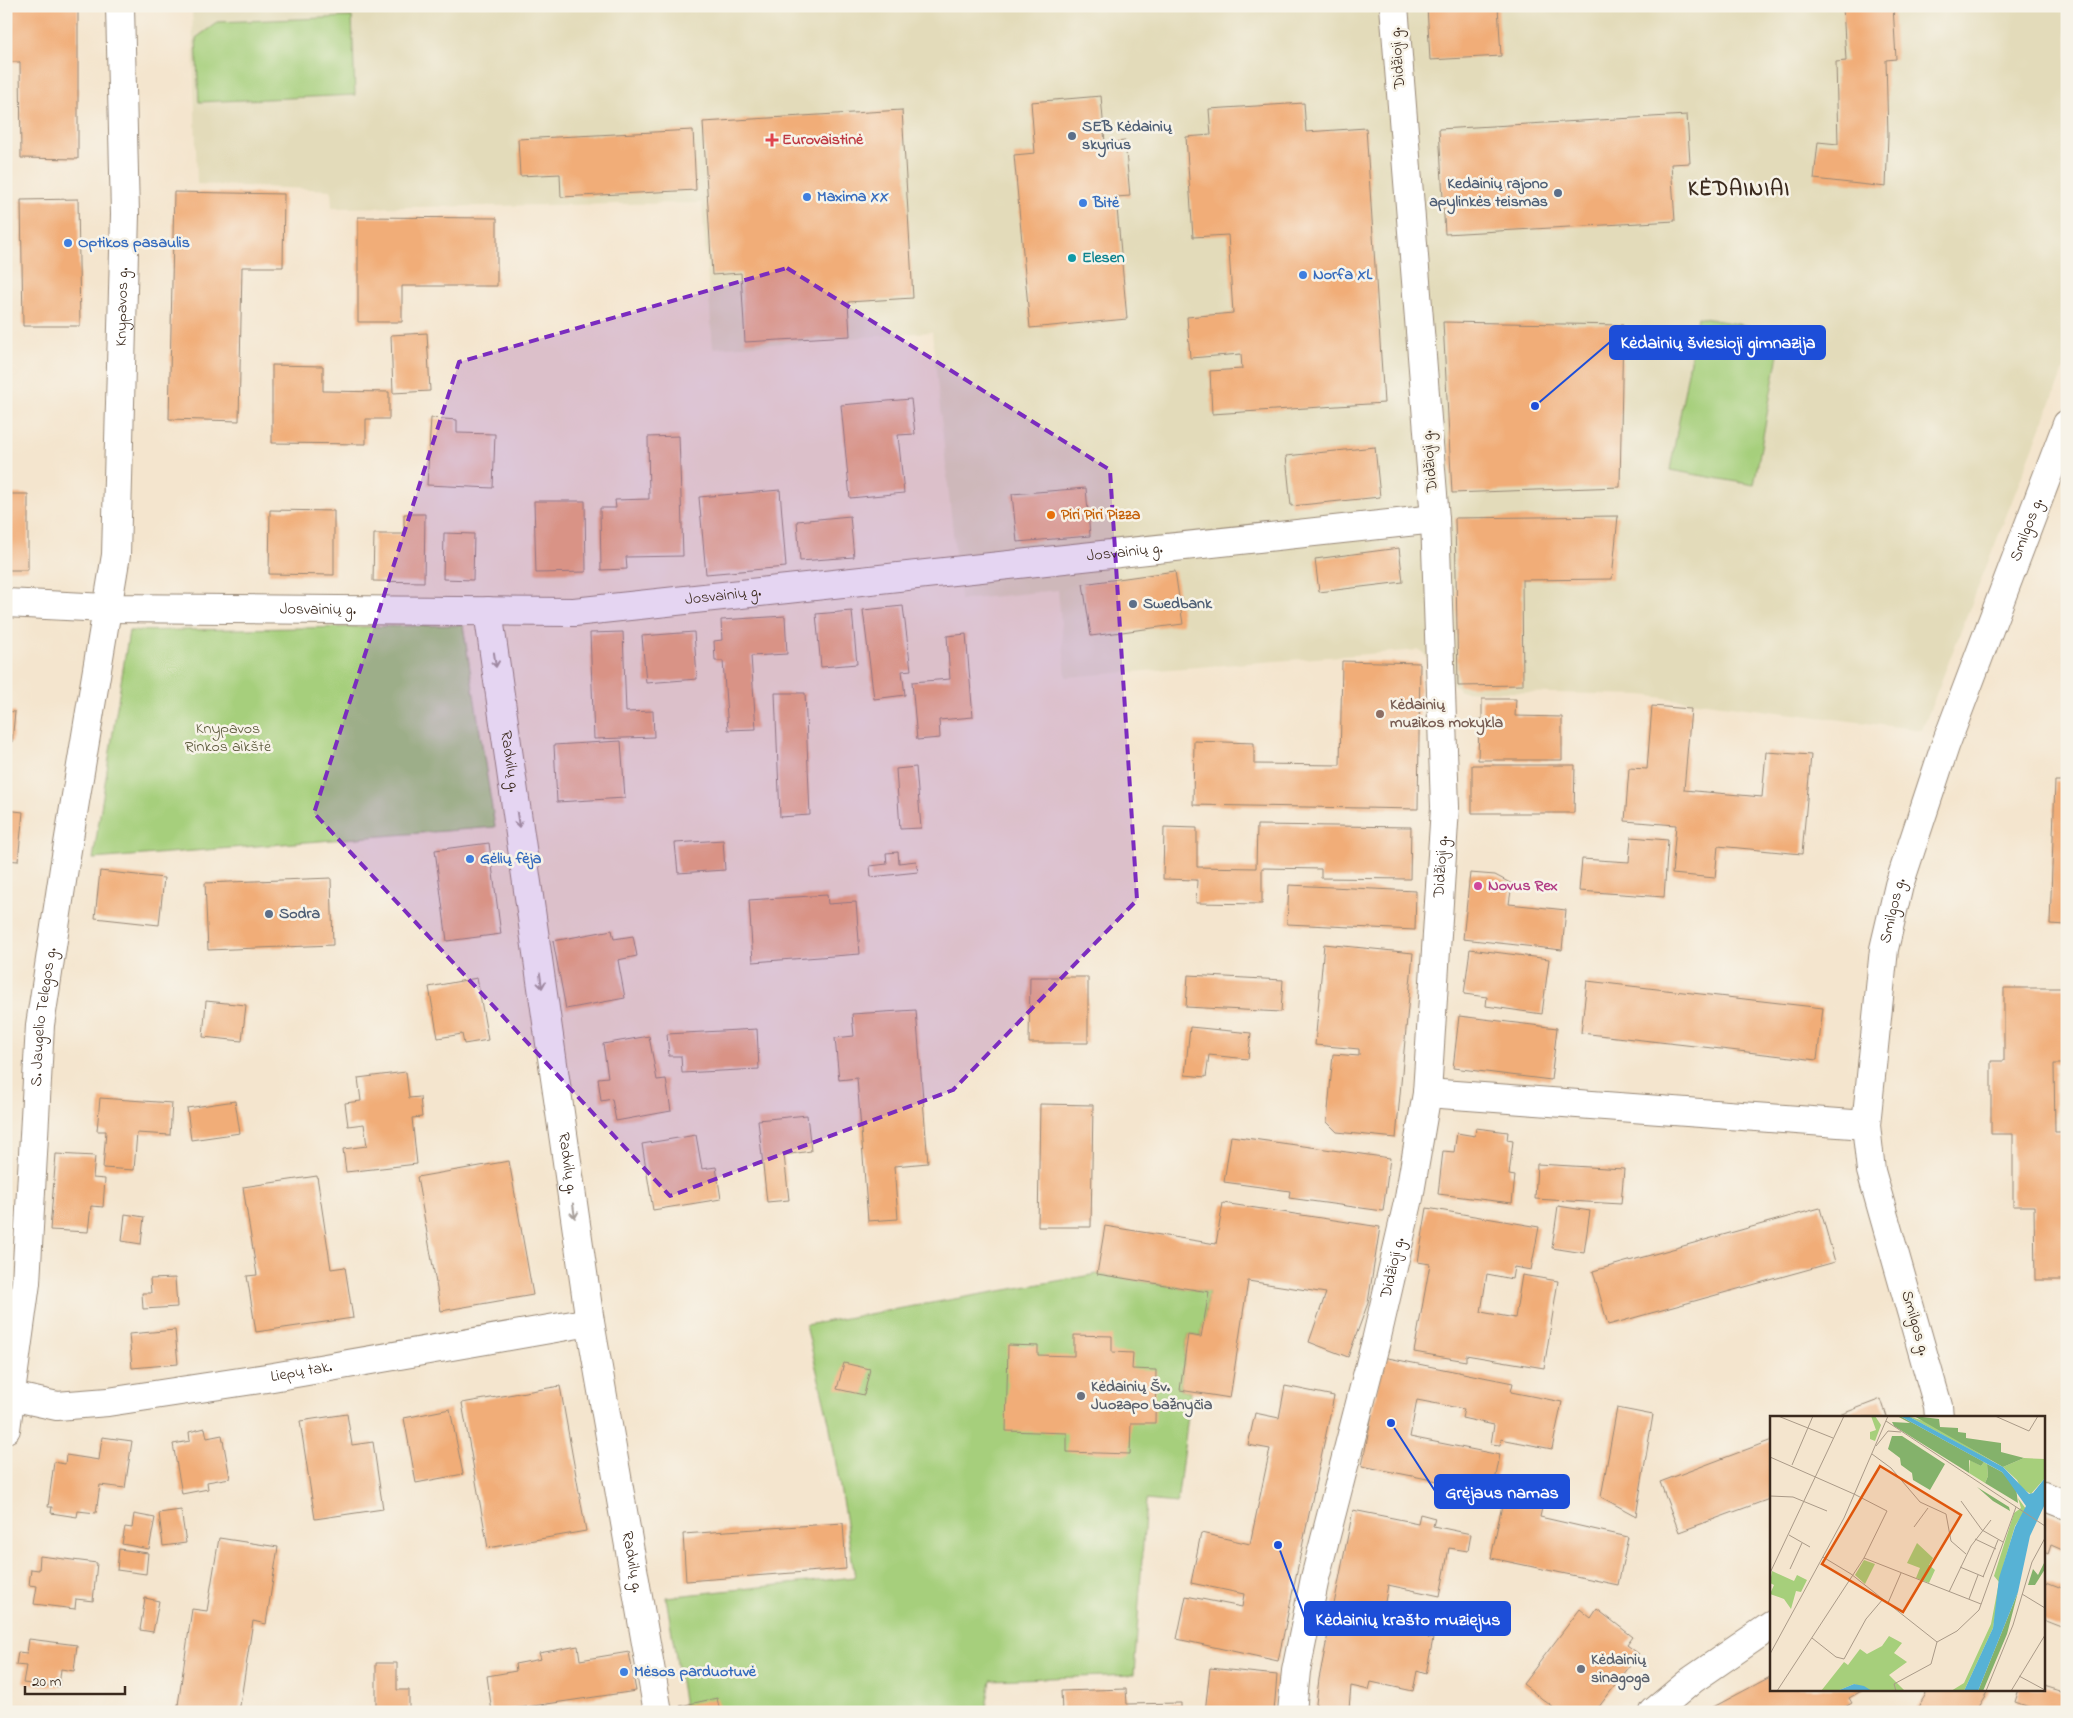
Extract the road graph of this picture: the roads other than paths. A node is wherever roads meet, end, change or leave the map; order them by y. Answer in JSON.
{"nodes":[{"id":1,"x":120,"y":6,"type":"edge"},
{"id":2,"x":1394,"y":6,"type":"edge"},
{"id":3,"x":2067,"y":424,"type":"edge"},
{"id":4,"x":1435,"y":519,"type":"junction"},
{"id":5,"x":6,"y":603,"type":"edge"},
{"id":6,"x":106,"y":608,"type":"junction"},
{"id":7,"x":488,"y":611,"type":"junction"},
{"id":8,"x":1427,"y":1093,"type":"junction"},
{"id":9,"x":1866,"y":1125,"type":"junction"},
{"id":10,"x":16,"y":1281,"type":"edge"},
{"id":11,"x":590,"y":1322,"type":"junction"},
{"id":12,"x":11,"y":1396,"type":"junction"},
{"id":13,"x":1939,"y":1416,"type":"edge"},
{"id":14,"x":6,"y":1429,"type":"edge"},
{"id":15,"x":2046,"y":1497,"type":"edge"},
{"id":16,"x":2067,"y":1505,"type":"edge"},
{"id":17,"x":1770,"y":1626,"type":"edge"},
{"id":18,"x":658,"y":1712,"type":"edge"},
{"id":19,"x":1292,"y":1712,"type":"edge"},
{"id":20,"x":1654,"y":1712,"type":"edge"}],
"edges":[{"from":1,"to":6,"type":"street","name":"Knypavos g."},
{"from":2,"to":4,"type":"street","name":"Didžioji g."},
{"from":3,"to":9,"type":"street","name":"Smilgos g."},
{"from":4,"to":7,"type":"street","name":"Josvainių g."},
{"from":4,"to":8,"type":"street","name":"Didžioji g."},
{"from":5,"to":6,"type":"street","name":"Josvainių g."},
{"from":6,"to":7,"type":"street","name":"Josvainių g."},
{"from":6,"to":10,"type":"street","name":"S. Jaugelio Telegos g."},
{"from":7,"to":11,"type":"street","name":"Radvilų g.","one_way":true},
{"from":8,"to":9,"type":"street"},
{"from":8,"to":19,"type":"street","name":"Didžioji g."},
{"from":9,"to":13,"type":"street","name":"Smilgos g."},
{"from":10,"to":12,"type":"street","name":"S. Jaugelio Telegos g."},
{"from":11,"to":12,"type":"street","name":"Liepų tak."},
{"from":11,"to":18,"type":"street","name":"Radvilų g."},
{"from":12,"to":14,"type":"street","name":"S. Jaugelio Telegos g."},
{"from":15,"to":16,"type":"street"},
{"from":17,"to":20,"type":"street"}]}
